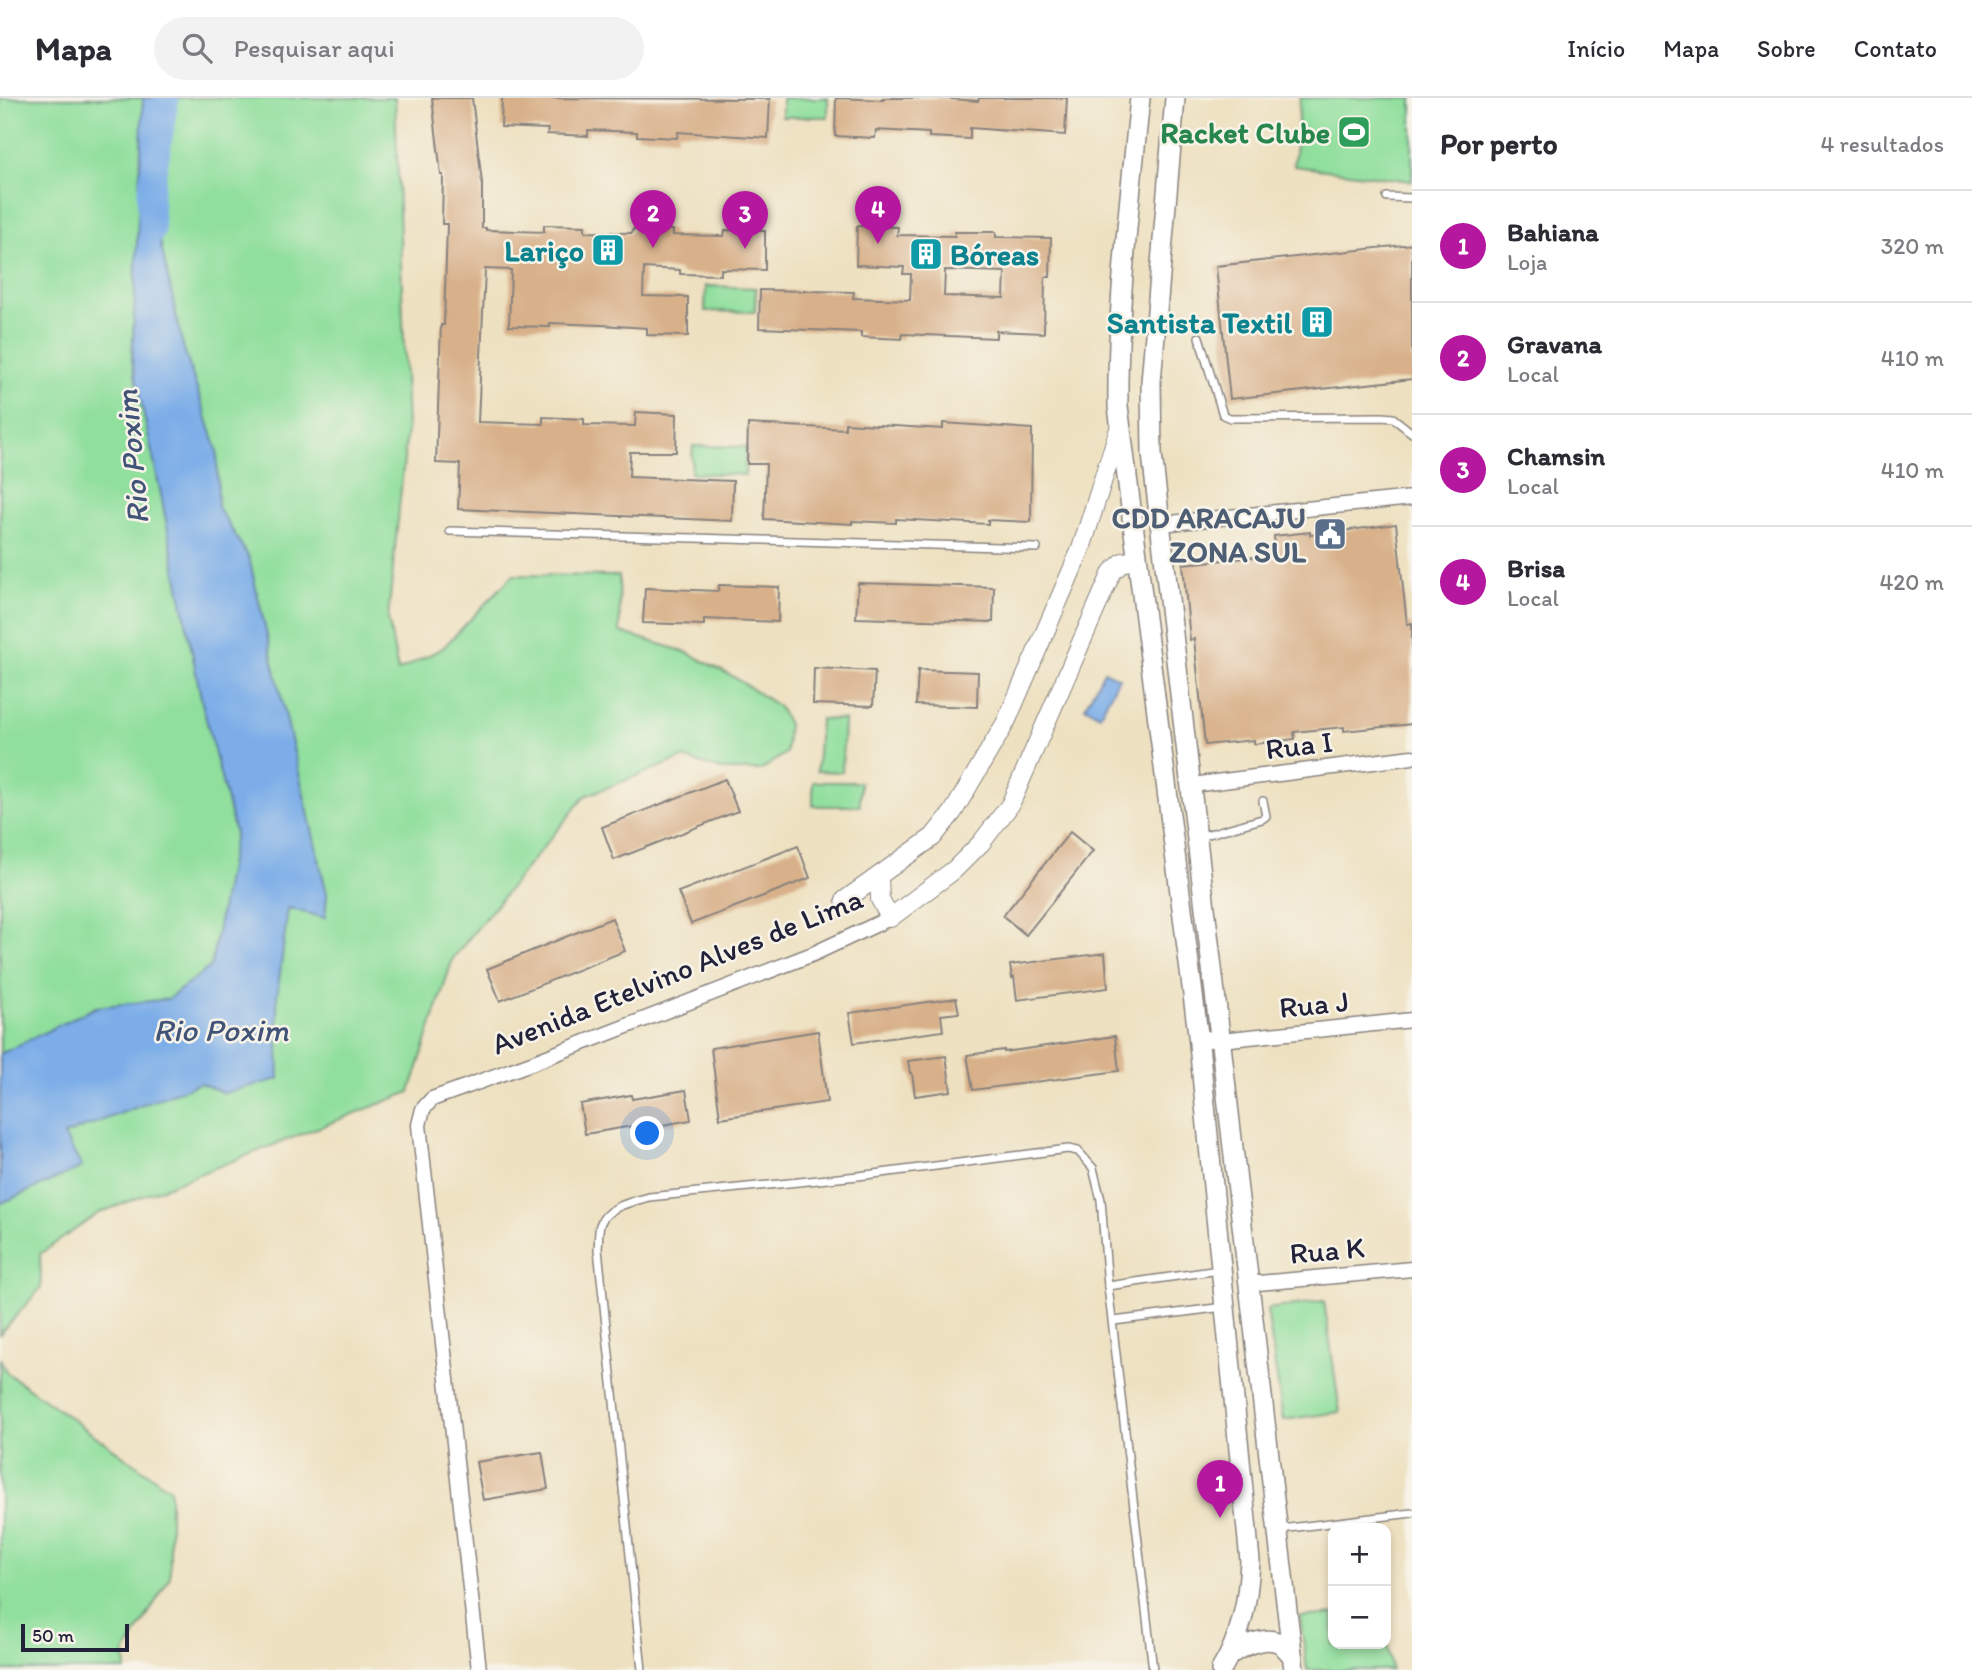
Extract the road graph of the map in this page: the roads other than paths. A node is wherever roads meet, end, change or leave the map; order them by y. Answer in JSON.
{"nodes":[{"id":1,"x":1140,"y":98,"type":"edge"},
{"id":2,"x":1175,"y":98,"type":"edge"},
{"id":3,"x":1387,"y":197,"type":"dead end"},
{"id":4,"x":1412,"y":198,"type":"edge"},
{"id":5,"x":1199,"y":337,"type":"dead end"},
{"id":6,"x":1119,"y":429,"type":"junction"},
{"id":7,"x":1412,"y":433,"type":"edge"},
{"id":8,"x":1412,"y":498,"type":"edge"},
{"id":9,"x":1161,"y":524,"type":"junction"},
{"id":10,"x":450,"y":531,"type":"dead end"},
{"id":11,"x":1037,"y":548,"type":"dead end"},
{"id":12,"x":1138,"y":560,"type":"junction"},
{"id":13,"x":1412,"y":757,"type":"edge"},
{"id":14,"x":1192,"y":785,"type":"junction"},
{"id":15,"x":1264,"y":801,"type":"dead end"},
{"id":16,"x":1198,"y":838,"type":"junction"},
{"id":17,"x":879,"y":877,"type":"junction"},
{"id":18,"x":845,"y":900,"type":"dead end"},
{"id":19,"x":890,"y":918,"type":"junction"},
{"id":20,"x":1412,"y":1020,"type":"edge"},
{"id":21,"x":1198,"y":1034,"type":"junction"},
{"id":22,"x":1221,"y":1040,"type":"junction"},
{"id":23,"x":1412,"y":1269,"type":"edge"},
{"id":24,"x":1220,"y":1270,"type":"junction"},
{"id":25,"x":1248,"y":1284,"type":"junction"},
{"id":26,"x":1108,"y":1286,"type":"junction"},
{"id":27,"x":1224,"y":1307,"type":"junction"},
{"id":28,"x":1114,"y":1321,"type":"junction"},
{"id":29,"x":1412,"y":1513,"type":"edge"},
{"id":30,"x":1278,"y":1529,"type":"junction"},
{"id":31,"x":1226,"y":1662,"type":"edge"},
{"id":32,"x":1293,"y":1663,"type":"edge"},
{"id":33,"x":479,"y":1670,"type":"edge"},
{"id":34,"x":642,"y":1670,"type":"edge"},
{"id":35,"x":1153,"y":1670,"type":"edge"}],
"edges":[{"from":1,"to":6,"type":"main road","name":"Avenida Etelvino Alves de Lima"},
{"from":2,"to":9,"type":"main road"},
{"from":3,"to":4,"type":"lane"},
{"from":5,"to":7,"type":"lane"},
{"from":6,"to":12,"type":"main road","name":"Avenida Etelvino Alves de Lima"},
{"from":6,"to":17,"type":"street","name":"Avenida Etelvino Alves de Lima"},
{"from":8,"to":9,"type":"street"},
{"from":9,"to":14,"type":"main road"},
{"from":10,"to":11,"type":"lane"},
{"from":12,"to":19,"type":"street","name":"Avenida Etelvino Alves de Lima"},
{"from":12,"to":21,"type":"main road","name":"Avenida Etelvino Alves de Lima"},
{"from":13,"to":14,"type":"street","name":"Rua I"},
{"from":14,"to":16,"type":"main road"},
{"from":15,"to":16,"type":"lane"},
{"from":16,"to":22,"type":"main road"},
{"from":17,"to":18,"type":"street","name":"Avenida Etelvino Alves de Lima"},
{"from":17,"to":19,"type":"street"},
{"from":19,"to":33,"type":"street","name":"Avenida Etelvino Alves de Lima"},
{"from":20,"to":22,"type":"street","name":"Rua J"},
{"from":21,"to":22,"type":"street"},
{"from":21,"to":24,"type":"main road","name":"Avenida Etelvino Alves de Lima"},
{"from":22,"to":25,"type":"main road"},
{"from":23,"to":25,"type":"street","name":"Rua K"},
{"from":24,"to":26,"type":"lane"},
{"from":24,"to":27,"type":"main road","name":"Avenida Etelvino Alves de Lima"},
{"from":25,"to":30,"type":"main road"},
{"from":26,"to":28,"type":"lane"},
{"from":26,"to":34,"type":"lane"},
{"from":27,"to":28,"type":"lane"},
{"from":27,"to":31,"type":"main road","name":"Avenida Etelvino Alves de Lima"},
{"from":28,"to":35,"type":"lane"},
{"from":29,"to":30,"type":"lane"},
{"from":30,"to":32,"type":"main road"},
{"from":31,"to":32,"type":"main road"}]}
